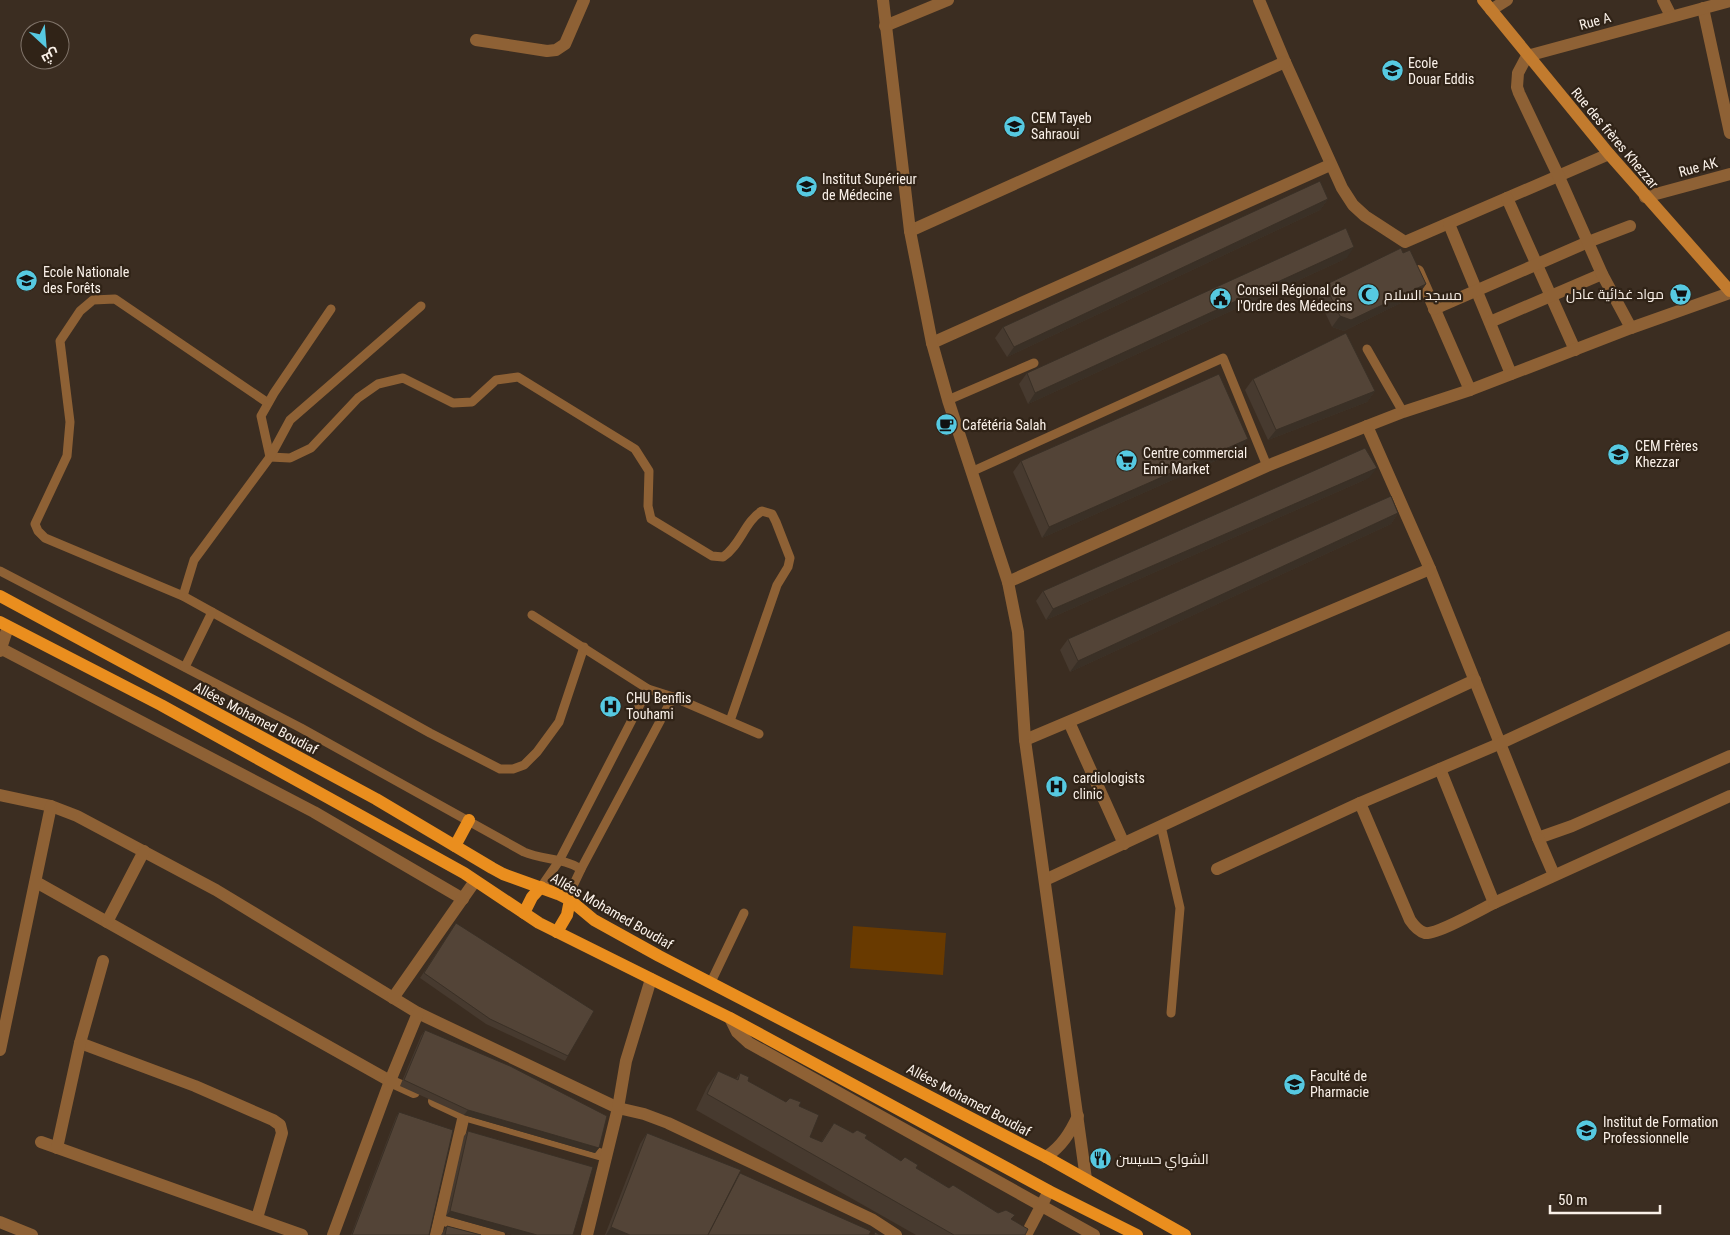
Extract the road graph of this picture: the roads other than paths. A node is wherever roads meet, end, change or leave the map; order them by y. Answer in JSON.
{"nodes":[{"id":1,"x":584,"y":0,"type":"edge"},
{"id":2,"x":883,"y":0,"type":"edge"},
{"id":3,"x":948,"y":0,"type":"edge"},
{"id":4,"x":1259,"y":0,"type":"edge"},
{"id":5,"x":1507,"y":0,"type":"edge"},
{"id":6,"x":1662,"y":0,"type":"edge"},
{"id":7,"x":1730,"y":1,"type":"edge"},
{"id":8,"x":1487,"y":5,"type":"edge"},
{"id":9,"x":1704,"y":8,"type":"junction"},
{"id":10,"x":1671,"y":16,"type":"junction"},
{"id":11,"x":885,"y":26,"type":"junction"},
{"id":12,"x":476,"y":40,"type":"dead end"},
{"id":13,"x":1527,"y":56,"type":"junction"},
{"id":14,"x":1285,"y":62,"type":"junction"},
{"id":15,"x":1730,"y":133,"type":"edge"},
{"id":16,"x":1608,"y":154,"type":"junction"},
{"id":17,"x":1330,"y":165,"type":"junction"},
{"id":18,"x":1730,"y":174,"type":"edge"},
{"id":19,"x":1559,"y":176,"type":"junction"},
{"id":20,"x":1645,"y":197,"type":"junction"},
{"id":21,"x":1507,"y":198,"type":"junction"},
{"id":22,"x":1449,"y":224,"type":"junction"},
{"id":23,"x":1630,"y":226,"type":"dead end"},
{"id":24,"x":910,"y":231,"type":"junction"},
{"id":25,"x":1588,"y":242,"type":"junction"},
{"id":26,"x":1409,"y":251,"type":"junction"},
{"id":27,"x":1537,"y":265,"type":"junction"},
{"id":28,"x":1602,"y":274,"type":"junction"},
{"id":29,"x":1476,"y":290,"type":"junction"},
{"id":30,"x":1730,"y":292,"type":"edge"},
{"id":31,"x":1551,"y":295,"type":"junction"},
{"id":32,"x":420,"y":306,"type":"dead end"},
{"id":33,"x":330,"y":309,"type":"dead end"},
{"id":34,"x":1434,"y":309,"type":"junction"},
{"id":35,"x":1490,"y":322,"type":"junction"},
{"id":36,"x":1631,"y":328,"type":"junction"},
{"id":37,"x":932,"y":343,"type":"junction"},
{"id":38,"x":1367,"y":349,"type":"dead end"},
{"id":39,"x":1575,"y":350,"type":"junction"},
{"id":40,"x":1034,"y":363,"type":"dead end"},
{"id":41,"x":1511,"y":374,"type":"junction"},
{"id":42,"x":1470,"y":390,"type":"junction"},
{"id":43,"x":948,"y":400,"type":"junction"},
{"id":44,"x":268,"y":404,"type":"junction"},
{"id":45,"x":1403,"y":412,"type":"junction"},
{"id":46,"x":1367,"y":426,"type":"junction"},
{"id":47,"x":270,"y":457,"type":"junction"},
{"id":48,"x":1267,"y":466,"type":"junction"},
{"id":49,"x":972,"y":472,"type":"junction"},
{"id":50,"x":1430,"y":570,"type":"junction"},
{"id":51,"x":0,"y":571,"type":"edge"},
{"id":52,"x":1008,"y":582,"type":"junction"},
{"id":53,"x":0,"y":596,"type":"edge"},
{"id":54,"x":182,"y":596,"type":"junction"},
{"id":55,"x":212,"y":612,"type":"junction"},
{"id":56,"x":532,"y":615,"type":"dead end"},
{"id":57,"x":4,"y":625,"type":"edge"},
{"id":58,"x":1730,"y":637,"type":"edge"},
{"id":59,"x":584,"y":647,"type":"junction"},
{"id":60,"x":0,"y":649,"type":"edge"},
{"id":61,"x":185,"y":667,"type":"junction"},
{"id":62,"x":1475,"y":680,"type":"junction"},
{"id":63,"x":648,"y":689,"type":"junction"},
{"id":64,"x":672,"y":697,"type":"junction"},
{"id":65,"x":730,"y":721,"type":"junction"},
{"id":66,"x":1069,"y":722,"type":"junction"},
{"id":67,"x":759,"y":734,"type":"dead end"},
{"id":68,"x":1025,"y":740,"type":"junction"},
{"id":69,"x":1501,"y":743,"type":"junction"},
{"id":70,"x":1730,"y":756,"type":"edge"},
{"id":71,"x":1440,"y":769,"type":"junction"},
{"id":72,"x":0,"y":795,"type":"edge"},
{"id":73,"x":1730,"y":796,"type":"edge"},
{"id":74,"x":1360,"y":802,"type":"junction"},
{"id":75,"x":51,"y":806,"type":"junction"},
{"id":76,"x":469,"y":820,"type":"junction"},
{"id":77,"x":1161,"y":826,"type":"junction"},
{"id":78,"x":1538,"y":838,"type":"junction"},
{"id":79,"x":1124,"y":844,"type":"junction"},
{"id":80,"x":455,"y":846,"type":"junction"},
{"id":81,"x":144,"y":851,"type":"junction"},
{"id":82,"x":559,"y":861,"type":"junction"},
{"id":83,"x":581,"y":869,"type":"junction"},
{"id":84,"x":1217,"y":869,"type":"dead end"},
{"id":85,"x":1554,"y":875,"type":"junction"},
{"id":86,"x":1045,"y":880,"type":"junction"},
{"id":87,"x":475,"y":881,"type":"junction"},
{"id":88,"x":36,"y":882,"type":"junction"},
{"id":89,"x":541,"y":887,"type":"junction"},
{"id":90,"x":463,"y":899,"type":"junction"},
{"id":91,"x":570,"y":900,"type":"junction"},
{"id":92,"x":1494,"y":903,"type":"junction"},
{"id":93,"x":524,"y":913,"type":"junction"},
{"id":94,"x":744,"y":913,"type":"dead end"},
{"id":95,"x":107,"y":922,"type":"junction"},
{"id":96,"x":557,"y":932,"type":"junction"},
{"id":97,"x":103,"y":961,"type":"dead end"},
{"id":98,"x":652,"y":979,"type":"junction"},
{"id":99,"x":711,"y":982,"type":"junction"},
{"id":100,"x":393,"y":998,"type":"junction"},
{"id":101,"x":418,"y":1013,"type":"junction"},
{"id":102,"x":1171,"y":1013,"type":"dead end"},
{"id":103,"x":730,"y":1018,"type":"junction"},
{"id":104,"x":80,"y":1043,"type":"junction"},
{"id":105,"x":0,"y":1050,"type":"edge"},
{"id":106,"x":390,"y":1081,"type":"junction"},
{"id":107,"x":618,"y":1108,"type":"junction"},
{"id":108,"x":464,"y":1115,"type":"junction"},
{"id":109,"x":1078,"y":1116,"type":"junction"},
{"id":110,"x":41,"y":1142,"type":"dead end"},
{"id":111,"x":57,"y":1148,"type":"junction"},
{"id":112,"x":606,"y":1156,"type":"junction"},
{"id":113,"x":1046,"y":1157,"type":"junction"},
{"id":114,"x":1086,"y":1179,"type":"junction"},
{"id":115,"x":1049,"y":1191,"type":"junction"},
{"id":116,"x":1042,"y":1206,"type":"junction"},
{"id":117,"x":257,"y":1218,"type":"junction"},
{"id":118,"x":440,"y":1219,"type":"junction"},
{"id":119,"x":873,"y":1220,"type":"junction"},
{"id":120,"x":0,"y":1222,"type":"edge"},
{"id":121,"x":32,"y":1235,"type":"edge"},
{"id":122,"x":302,"y":1235,"type":"edge"},
{"id":123,"x":333,"y":1235,"type":"edge"},
{"id":124,"x":436,"y":1235,"type":"edge"},
{"id":125,"x":499,"y":1235,"type":"edge"},
{"id":126,"x":588,"y":1235,"type":"edge"},
{"id":127,"x":866,"y":1235,"type":"edge"},
{"id":128,"x":896,"y":1235,"type":"edge"},
{"id":129,"x":1026,"y":1235,"type":"edge"},
{"id":130,"x":1094,"y":1235,"type":"edge"},
{"id":131,"x":1137,"y":1235,"type":"edge"},
{"id":132,"x":1185,"y":1235,"type":"edge"}],
"edges":[{"from":1,"to":12,"type":"street"},
{"from":2,"to":11,"type":"street"},
{"from":3,"to":11,"type":"street"},
{"from":4,"to":14,"type":"street"},
{"from":5,"to":8,"type":"street"},
{"from":6,"to":10,"type":"street"},
{"from":7,"to":9,"type":"street","name":"Rue A"},
{"from":8,"to":13,"type":"main road","name":"Rue des frères Khezzar"},
{"from":9,"to":10,"type":"street","name":"Rue A"},
{"from":9,"to":15,"type":"street"},
{"from":10,"to":13,"type":"street","name":"Rue A"},
{"from":11,"to":24,"type":"street"},
{"from":13,"to":16,"type":"main road","name":"Rue des frères Khezzar"},
{"from":13,"to":19,"type":"street"},
{"from":14,"to":17,"type":"street"},
{"from":14,"to":24,"type":"street"},
{"from":16,"to":19,"type":"street"},
{"from":16,"to":20,"type":"main road","name":"Rue des frères Khezzar"},
{"from":17,"to":26,"type":"street"},
{"from":17,"to":37,"type":"street"},
{"from":18,"to":20,"type":"street","name":"Rue AK"},
{"from":19,"to":21,"type":"street"},
{"from":19,"to":25,"type":"street"},
{"from":20,"to":30,"type":"main road","name":"Rue des frères Khezzar"},
{"from":21,"to":22,"type":"street"},
{"from":21,"to":27,"type":"street"},
{"from":22,"to":26,"type":"street"},
{"from":22,"to":29,"type":"street"},
{"from":23,"to":25,"type":"street"},
{"from":24,"to":37,"type":"street"},
{"from":25,"to":27,"type":"street"},
{"from":25,"to":28,"type":"street"},
{"from":26,"to":34,"type":"street"},
{"from":27,"to":29,"type":"street"},
{"from":27,"to":31,"type":"street"},
{"from":28,"to":31,"type":"street"},
{"from":28,"to":36,"type":"street"},
{"from":29,"to":34,"type":"street"},
{"from":29,"to":35,"type":"street"},
{"from":30,"to":36,"type":"street"},
{"from":31,"to":35,"type":"street"},
{"from":31,"to":39,"type":"street"},
{"from":32,"to":47,"type":"lane"},
{"from":33,"to":44,"type":"lane"},
{"from":34,"to":42,"type":"street"},
{"from":35,"to":41,"type":"street"},
{"from":36,"to":39,"type":"street"},
{"from":37,"to":43,"type":"street"},
{"from":38,"to":45,"type":"lane"},
{"from":39,"to":41,"type":"street"},
{"from":40,"to":43,"type":"lane"},
{"from":41,"to":42,"type":"street"},
{"from":42,"to":45,"type":"street"},
{"from":43,"to":49,"type":"street"},
{"from":44,"to":47,"type":"lane"},
{"from":44,"to":54,"type":"lane"},
{"from":45,"to":46,"type":"street"},
{"from":46,"to":48,"type":"street"},
{"from":46,"to":50,"type":"street"},
{"from":47,"to":54,"type":"lane"},
{"from":47,"to":65,"type":"lane"},
{"from":48,"to":49,"type":"lane"},
{"from":48,"to":52,"type":"street"},
{"from":49,"to":52,"type":"street"},
{"from":50,"to":62,"type":"street"},
{"from":50,"to":66,"type":"street"},
{"from":51,"to":61,"type":"lane"},
{"from":52,"to":68,"type":"street"},
{"from":53,"to":80,"type":"main road","name":"Allées Mohamed Boudiaf"},
{"from":54,"to":55,"type":"lane"},
{"from":55,"to":59,"type":"lane"},
{"from":55,"to":61,"type":"lane"},
{"from":56,"to":59,"type":"lane"},
{"from":57,"to":60,"type":"street"},
{"from":57,"to":87,"type":"main road"},
{"from":58,"to":69,"type":"street"},
{"from":59,"to":63,"type":"lane"},
{"from":60,"to":90,"type":"street"},
{"from":61,"to":76,"type":"lane"},
{"from":62,"to":69,"type":"street"},
{"from":62,"to":77,"type":"street"},
{"from":63,"to":64,"type":"lane"},
{"from":63,"to":82,"type":"lane"},
{"from":64,"to":65,"type":"lane"},
{"from":64,"to":83,"type":"lane"},
{"from":65,"to":67,"type":"lane"},
{"from":66,"to":68,"type":"street"},
{"from":66,"to":79,"type":"street"},
{"from":68,"to":86,"type":"street"},
{"from":69,"to":71,"type":"street"},
{"from":69,"to":78,"type":"street"},
{"from":70,"to":78,"type":"street"},
{"from":71,"to":74,"type":"street"},
{"from":71,"to":92,"type":"street"},
{"from":72,"to":75,"type":"street"},
{"from":73,"to":85,"type":"street"},
{"from":74,"to":84,"type":"street"},
{"from":74,"to":92,"type":"street"},
{"from":75,"to":81,"type":"street"},
{"from":75,"to":88,"type":"street"},
{"from":76,"to":80,"type":"main road"},
{"from":76,"to":82,"type":"lane"},
{"from":77,"to":79,"type":"street"},
{"from":77,"to":102,"type":"lane"},
{"from":78,"to":85,"type":"street"},
{"from":79,"to":86,"type":"street"},
{"from":80,"to":89,"type":"main road","name":"Allées Mohamed Boudiaf"},
{"from":81,"to":95,"type":"street"},
{"from":81,"to":100,"type":"street"},
{"from":82,"to":83,"type":"lane"},
{"from":82,"to":89,"type":"lane"},
{"from":83,"to":91,"type":"lane"},
{"from":85,"to":92,"type":"street"},
{"from":86,"to":109,"type":"street"},
{"from":87,"to":90,"type":"street"},
{"from":87,"to":93,"type":"main road"},
{"from":88,"to":95,"type":"street"},
{"from":88,"to":105,"type":"street"},
{"from":89,"to":91,"type":"main road","name":"Allées Mohamed Boudiaf"},
{"from":89,"to":93,"type":"main road"},
{"from":90,"to":100,"type":"street"},
{"from":91,"to":96,"type":"main road"},
{"from":91,"to":99,"type":"main road","name":"Allées Mohamed Boudiaf"},
{"from":93,"to":96,"type":"main road"},
{"from":94,"to":99,"type":"lane"},
{"from":95,"to":106,"type":"street"},
{"from":96,"to":98,"type":"main road"},
{"from":97,"to":104,"type":"street"},
{"from":98,"to":103,"type":"main road"},
{"from":98,"to":107,"type":"street"},
{"from":99,"to":113,"type":"main road","name":"Allées Mohamed Boudiaf"},
{"from":100,"to":101,"type":"street"},
{"from":101,"to":106,"type":"street"},
{"from":101,"to":107,"type":"street"},
{"from":103,"to":115,"type":"main road"},
{"from":103,"to":116,"type":"street"},
{"from":104,"to":111,"type":"street"},
{"from":104,"to":117,"type":"street"},
{"from":106,"to":108,"type":"street"},
{"from":106,"to":123,"type":"street"},
{"from":107,"to":112,"type":"street"},
{"from":107,"to":119,"type":"street"},
{"from":108,"to":112,"type":"street"},
{"from":108,"to":118,"type":"street"},
{"from":109,"to":113,"type":"street"},
{"from":109,"to":114,"type":"street"},
{"from":110,"to":111,"type":"street"},
{"from":111,"to":117,"type":"street"},
{"from":112,"to":126,"type":"street"},
{"from":113,"to":114,"type":"main road","name":"Allées Mohamed Boudiaf"},
{"from":114,"to":132,"type":"main road","name":"Allées Mohamed Boudiaf"},
{"from":115,"to":116,"type":"street"},
{"from":115,"to":131,"type":"main road"},
{"from":116,"to":129,"type":"street"},
{"from":116,"to":130,"type":"street"},
{"from":117,"to":122,"type":"street"},
{"from":118,"to":124,"type":"street"},
{"from":118,"to":125,"type":"street"},
{"from":119,"to":127,"type":"street"},
{"from":119,"to":128,"type":"street"},
{"from":120,"to":121,"type":"street"}]}
